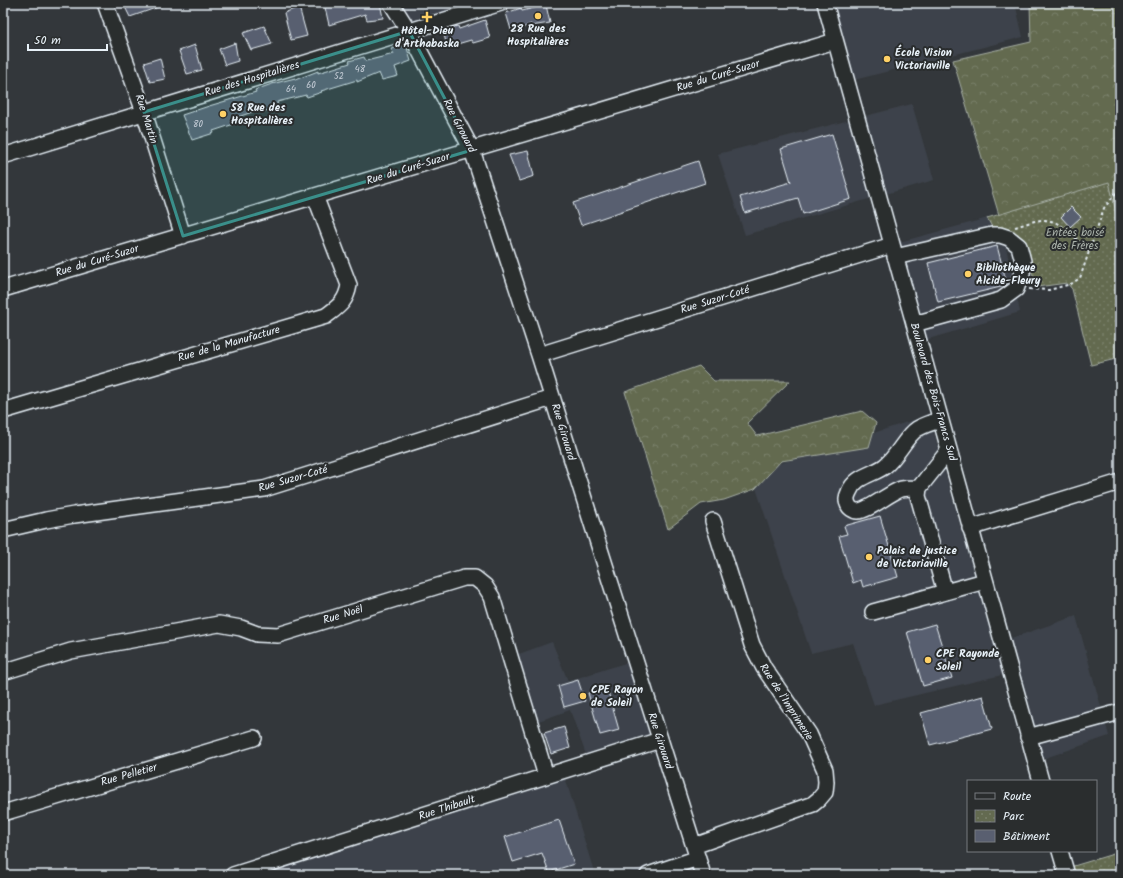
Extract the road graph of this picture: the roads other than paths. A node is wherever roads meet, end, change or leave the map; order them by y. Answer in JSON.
{"nodes":[{"id":1,"x":105,"y":3,"type":"edge"},
{"id":2,"x":391,"y":3,"type":"edge"},
{"id":3,"x":501,"y":3,"type":"edge"},
{"id":4,"x":825,"y":3,"type":"edge"},
{"id":5,"x":409,"y":31,"type":"junction"},
{"id":6,"x":835,"y":41,"type":"junction"},
{"id":7,"x":144,"y":112,"type":"junction"},
{"id":8,"x":472,"y":150,"type":"junction"},
{"id":9,"x":3,"y":156,"type":"edge"},
{"id":10,"x":315,"y":196,"type":"junction"},
{"id":11,"x":183,"y":236,"type":"junction"},
{"id":12,"x":894,"y":251,"type":"junction"},
{"id":13,"x":3,"y":290,"type":"edge"},
{"id":14,"x":914,"y":324,"type":"junction"},
{"id":15,"x":539,"y":355,"type":"junction"},
{"id":16,"x":552,"y":398,"type":"junction"},
{"id":17,"x":3,"y":411,"type":"edge"},
{"id":18,"x":940,"y":420,"type":"junction"},
{"id":19,"x":949,"y":450,"type":"junction"},
{"id":20,"x":1120,"y":482,"type":"edge"},
{"id":21,"x":919,"y":488,"type":"junction"},
{"id":22,"x":713,"y":521,"type":"dead end"},
{"id":23,"x":970,"y":528,"type":"junction"},
{"id":24,"x":3,"y":530,"type":"edge"},
{"id":25,"x":985,"y":581,"type":"junction"},
{"id":26,"x":945,"y":592,"type":"junction"},
{"id":27,"x":873,"y":612,"type":"dead end"},
{"id":28,"x":3,"y":672,"type":"edge"},
{"id":29,"x":1120,"y":712,"type":"edge"},
{"id":30,"x":1028,"y":737,"type":"junction"},
{"id":31,"x":254,"y":738,"type":"dead end"},
{"id":32,"x":660,"y":740,"type":"junction"},
{"id":33,"x":546,"y":776,"type":"junction"},
{"id":34,"x":1040,"y":780,"type":"edge"},
{"id":35,"x":3,"y":812,"type":"edge"},
{"id":36,"x":696,"y":852,"type":"junction"},
{"id":37,"x":1060,"y":852,"type":"edge"},
{"id":38,"x":233,"y":875,"type":"edge"},
{"id":39,"x":648,"y":875,"type":"edge"},
{"id":40,"x":703,"y":875,"type":"edge"},
{"id":41,"x":1067,"y":875,"type":"edge"}],
"edges":[{"from":1,"to":7,"type":"street","name":"Rue Martin"},
{"from":2,"to":5,"type":"street","name":"Rue Girouard"},
{"from":3,"to":5,"type":"street","name":"Rue des Hospitalières"},
{"from":4,"to":6,"type":"street","name":"Boulevard des Bois-Francs Sud"},
{"from":5,"to":7,"type":"street","name":"Rue des Hospitalières"},
{"from":5,"to":8,"type":"street","name":"Rue Girouard"},
{"from":6,"to":8,"type":"street","name":"Rue du Curé-Suzor"},
{"from":6,"to":12,"type":"street","name":"Boulevard des Bois-Francs Sud"},
{"from":7,"to":9,"type":"street","name":"Rue des Hospitalières"},
{"from":7,"to":11,"type":"street","name":"Rue Martin"},
{"from":8,"to":10,"type":"street","name":"Rue du Curé-Suzor"},
{"from":8,"to":15,"type":"street","name":"Rue Girouard"},
{"from":10,"to":11,"type":"street","name":"Rue du Curé-Suzor"},
{"from":10,"to":17,"type":"street","name":"Rue de la Manufacture"},
{"from":11,"to":13,"type":"street","name":"Rue du Curé-Suzor"},
{"from":12,"to":14,"type":"street","name":"Boulevard des Bois-Francs Sud"},
{"from":12,"to":14,"type":"street","name":"Rue Suzor-Coté"},
{"from":12,"to":15,"type":"street","name":"Rue Suzor-Coté"},
{"from":14,"to":18,"type":"street","name":"Boulevard des Bois-Francs Sud"},
{"from":15,"to":16,"type":"street","name":"Rue Girouard"},
{"from":16,"to":24,"type":"street","name":"Rue Suzor-Coté"},
{"from":16,"to":32,"type":"street","name":"Rue Girouard"},
{"from":18,"to":19,"type":"street","name":"Boulevard des Bois-Francs Sud"},
{"from":18,"to":21,"type":"street"},
{"from":19,"to":21,"type":"street"},
{"from":19,"to":23,"type":"street","name":"Boulevard des Bois-Francs Sud"},
{"from":20,"to":23,"type":"street"},
{"from":21,"to":26,"type":"street"},
{"from":22,"to":36,"type":"street","name":"Rue de l'Imprimerie"},
{"from":23,"to":25,"type":"street","name":"Boulevard des Bois-Francs Sud"},
{"from":25,"to":26,"type":"street"},
{"from":25,"to":30,"type":"street","name":"Boulevard des Bois-Francs Sud"},
{"from":26,"to":27,"type":"street"},
{"from":28,"to":33,"type":"street","name":"Rue Noël"},
{"from":29,"to":30,"type":"street"},
{"from":30,"to":34,"type":"street","name":"Boulevard des Bois-Francs Sud"},
{"from":31,"to":35,"type":"street","name":"Rue Pelletier"},
{"from":32,"to":33,"type":"street","name":"Rue Thibault"},
{"from":32,"to":36,"type":"street","name":"Rue Girouard"},
{"from":33,"to":38,"type":"street","name":"Rue Thibault"},
{"from":36,"to":39,"type":"street","name":"Rue de l'Imprimerie"},
{"from":36,"to":40,"type":"street","name":"Rue Girouard"},
{"from":37,"to":41,"type":"street"}]}
